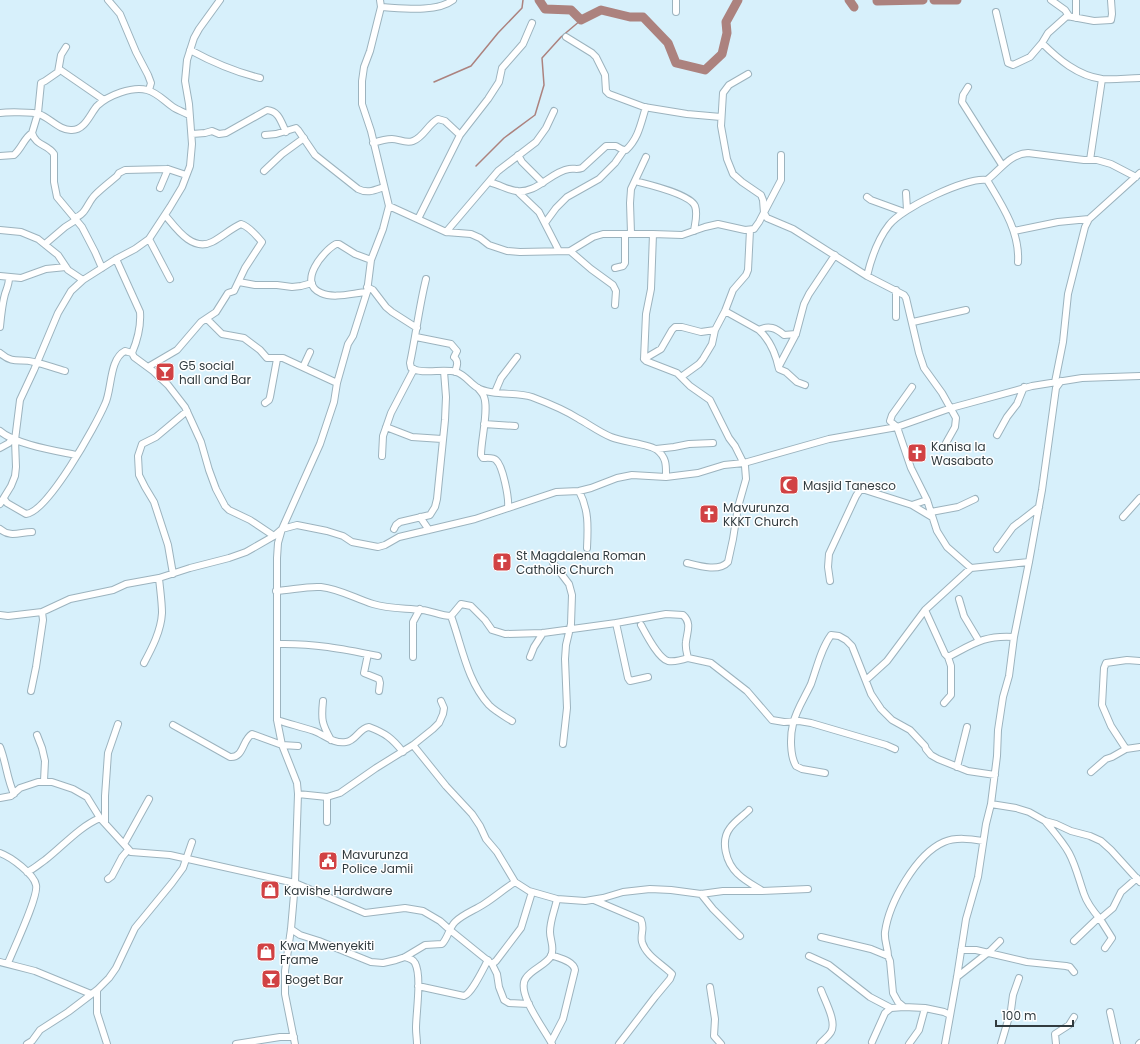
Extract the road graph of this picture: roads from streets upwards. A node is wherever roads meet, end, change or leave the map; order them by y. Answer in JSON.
{"nodes":[{"id":1,"x":108,"y":0,"type":"edge"},
{"id":2,"x":220,"y":0,"type":"edge"},
{"id":3,"x":453,"y":0,"type":"edge"},
{"id":4,"x":676,"y":0,"type":"edge"},
{"id":5,"x":1051,"y":0,"type":"edge"},
{"id":6,"x":1076,"y":0,"type":"edge"},
{"id":7,"x":1111,"y":0,"type":"edge"},
{"id":8,"x":380,"y":3,"type":"edge"},
{"id":9,"x":676,"y":12,"type":"dead end"},
{"id":10,"x":996,"y":12,"type":"dead end"},
{"id":11,"x":1069,"y":16,"type":"junction"},
{"id":12,"x":1076,"y":18,"type":"junction"},
{"id":13,"x":532,"y":23,"type":"dead end"},
{"id":14,"x":566,"y":37,"type":"dead end"},
{"id":15,"x":1042,"y":43,"type":"junction"},
{"id":16,"x":66,"y":47,"type":"dead end"},
{"id":17,"x":190,"y":50,"type":"junction"},
{"id":18,"x":59,"y":69,"type":"junction"},
{"id":19,"x":748,"y":74,"type":"dead end"},
{"id":20,"x":260,"y":78,"type":"dead end"},
{"id":21,"x":1140,"y":78,"type":"edge"},
{"id":22,"x":1102,"y":79,"type":"junction"},
{"id":23,"x":968,"y":88,"type":"dead end"},
{"id":24,"x":149,"y":90,"type":"junction"},
{"id":25,"x":104,"y":100,"type":"junction"},
{"id":26,"x":646,"y":107,"type":"junction"},
{"id":27,"x":554,"y":111,"type":"dead end"},
{"id":28,"x":0,"y":113,"type":"edge"},
{"id":29,"x":38,"y":113,"type":"junction"},
{"id":30,"x":189,"y":114,"type":"junction"},
{"id":31,"x":721,"y":117,"type":"junction"},
{"id":32,"x":32,"y":132,"type":"junction"},
{"id":33,"x":286,"y":132,"type":"junction"},
{"id":34,"x":192,"y":134,"type":"junction"},
{"id":35,"x":265,"y":135,"type":"dead end"},
{"id":36,"x":460,"y":135,"type":"junction"},
{"id":37,"x":304,"y":138,"type":"junction"},
{"id":38,"x":373,"y":143,"type":"junction"},
{"id":39,"x":624,"y":150,"type":"junction"},
{"id":40,"x":518,"y":155,"type":"junction"},
{"id":41,"x":0,"y":156,"type":"edge"},
{"id":42,"x":781,"y":156,"type":"dead end"},
{"id":43,"x":646,"y":157,"type":"dead end"},
{"id":44,"x":1090,"y":160,"type":"junction"},
{"id":45,"x":1002,"y":165,"type":"junction"},
{"id":46,"x":168,"y":169,"type":"junction"},
{"id":47,"x":264,"y":171,"type":"dead end"},
{"id":48,"x":186,"y":175,"type":"junction"},
{"id":49,"x":1138,"y":175,"type":"edge"},
{"id":50,"x":987,"y":180,"type":"junction"},
{"id":51,"x":634,"y":181,"type":"junction"},
{"id":52,"x":492,"y":183,"type":"dead end"},
{"id":53,"x":543,"y":183,"type":"junction"},
{"id":54,"x":384,"y":186,"type":"junction"},
{"id":55,"x":160,"y":188,"type":"dead end"},
{"id":56,"x":517,"y":191,"type":"junction"},
{"id":57,"x":906,"y":193,"type":"dead end"},
{"id":58,"x":867,"y":198,"type":"dead end"},
{"id":59,"x":389,"y":206,"type":"junction"},
{"id":60,"x":905,"y":211,"type":"junction"},
{"id":61,"x":764,"y":213,"type":"junction"},
{"id":62,"x":165,"y":215,"type":"junction"},
{"id":63,"x":75,"y":219,"type":"junction"},
{"id":64,"x":1089,"y":219,"type":"junction"},
{"id":65,"x":418,"y":220,"type":"junction"},
{"id":66,"x":545,"y":223,"type":"junction"},
{"id":67,"x":0,"y":230,"type":"edge"},
{"id":68,"x":750,"y":230,"type":"junction"},
{"id":69,"x":694,"y":231,"type":"junction"},
{"id":70,"x":1014,"y":231,"type":"junction"},
{"id":71,"x":446,"y":232,"type":"junction"},
{"id":72,"x":628,"y":234,"type":"junction"},
{"id":73,"x":653,"y":234,"type":"junction"},
{"id":74,"x":149,"y":238,"type":"junction"},
{"id":75,"x":45,"y":244,"type":"junction"},
{"id":76,"x":559,"y":251,"type":"junction"},
{"id":77,"x":570,"y":251,"type":"junction"},
{"id":78,"x":835,"y":255,"type":"junction"},
{"id":79,"x":116,"y":258,"type":"junction"},
{"id":80,"x":371,"y":260,"type":"junction"},
{"id":81,"x":1018,"y":262,"type":"dead end"},
{"id":82,"x":66,"y":267,"type":"junction"},
{"id":83,"x":102,"y":268,"type":"junction"},
{"id":84,"x":615,"y":268,"type":"dead end"},
{"id":85,"x":0,"y":276,"type":"edge"},
{"id":86,"x":867,"y":276,"type":"junction"},
{"id":87,"x":9,"y":278,"type":"junction"},
{"id":88,"x":170,"y":279,"type":"dead end"},
{"id":89,"x":426,"y":279,"type":"dead end"},
{"id":90,"x":83,"y":280,"type":"junction"},
{"id":91,"x":239,"y":282,"type":"junction"},
{"id":92,"x":312,"y":283,"type":"junction"},
{"id":93,"x":367,"y":289,"type":"junction"},
{"id":94,"x":896,"y":290,"type":"junction"},
{"id":95,"x":615,"y":305,"type":"dead end"},
{"id":96,"x":966,"y":310,"type":"dead end"},
{"id":97,"x":725,"y":311,"type":"junction"},
{"id":98,"x":896,"y":317,"type":"dead end"},
{"id":99,"x":207,"y":319,"type":"junction"},
{"id":100,"x":913,"y":322,"type":"junction"},
{"id":101,"x":0,"y":327,"type":"edge"},
{"id":102,"x":418,"y":328,"type":"junction"},
{"id":103,"x":715,"y":330,"type":"junction"},
{"id":104,"x":759,"y":330,"type":"junction"},
{"id":105,"x":796,"y":334,"type":"junction"},
{"id":106,"x":416,"y":337,"type":"junction"},
{"id":107,"x":310,"y":352,"type":"dead end"},
{"id":108,"x":0,"y":353,"type":"edge"},
{"id":109,"x":132,"y":353,"type":"junction"},
{"id":110,"x":517,"y":357,"type":"dead end"},
{"id":111,"x":277,"y":359,"type":"junction"},
{"id":112,"x":644,"y":359,"type":"junction"},
{"id":113,"x":36,"y":363,"type":"junction"},
{"id":114,"x":779,"y":366,"type":"junction"},
{"id":115,"x":148,"y":367,"type":"junction"},
{"id":116,"x":302,"y":367,"type":"junction"},
{"id":117,"x":414,"y":369,"type":"junction"},
{"id":118,"x":65,"y":371,"type":"dead end"},
{"id":119,"x":444,"y":371,"type":"junction"},
{"id":120,"x":455,"y":372,"type":"junction"},
{"id":121,"x":1140,"y":376,"type":"edge"},
{"id":122,"x":681,"y":377,"type":"junction"},
{"id":123,"x":1058,"y":381,"type":"junction"},
{"id":124,"x":337,"y":384,"type":"junction"},
{"id":125,"x":805,"y":385,"type":"dead end"},
{"id":126,"x":912,"y":387,"type":"dead end"},
{"id":127,"x":1024,"y":387,"type":"junction"},
{"id":128,"x":478,"y":388,"type":"junction"},
{"id":129,"x":495,"y":392,"type":"junction"},
{"id":130,"x":265,"y":403,"type":"dead end"},
{"id":131,"x":951,"y":408,"type":"junction"},
{"id":132,"x":186,"y":411,"type":"junction"},
{"id":133,"x":484,"y":424,"type":"junction"},
{"id":134,"x":516,"y":426,"type":"dead end"},
{"id":135,"x":386,"y":427,"type":"junction"},
{"id":136,"x":897,"y":427,"type":"junction"},
{"id":137,"x":0,"y":431,"type":"edge"},
{"id":138,"x":997,"y":435,"type":"dead end"},
{"id":139,"x":14,"y":439,"type":"junction"},
{"id":140,"x":442,"y":439,"type":"junction"},
{"id":141,"x":713,"y":443,"type":"dead end"},
{"id":142,"x":946,"y":443,"type":"dead end"},
{"id":143,"x":0,"y":448,"type":"edge"},
{"id":144,"x":656,"y":449,"type":"junction"},
{"id":145,"x":76,"y":455,"type":"junction"},
{"id":146,"x":382,"y":456,"type":"dead end"},
{"id":147,"x":744,"y":463,"type":"junction"},
{"id":148,"x":666,"y":477,"type":"junction"},
{"id":149,"x":578,"y":491,"type":"junction"},
{"id":150,"x":1140,"y":498,"type":"edge"},
{"id":151,"x":975,"y":499,"type":"dead end"},
{"id":152,"x":927,"y":500,"type":"junction"},
{"id":153,"x":2,"y":502,"type":"edge"},
{"id":154,"x":912,"y":505,"type":"junction"},
{"id":155,"x":508,"y":507,"type":"junction"},
{"id":156,"x":1039,"y":507,"type":"junction"},
{"id":157,"x":931,"y":515,"type":"junction"},
{"id":158,"x":420,"y":517,"type":"junction"},
{"id":159,"x":1122,"y":517,"type":"dead end"},
{"id":160,"x":0,"y":529,"type":"edge"},
{"id":161,"x":282,"y":529,"type":"junction"},
{"id":162,"x":394,"y":529,"type":"dead end"},
{"id":163,"x":429,"y":530,"type":"junction"},
{"id":164,"x":32,"y":532,"type":"dead end"},
{"id":165,"x":274,"y":536,"type":"junction"},
{"id":166,"x":587,"y":548,"type":"dead end"},
{"id":167,"x":997,"y":549,"type":"dead end"},
{"id":168,"x":1029,"y":562,"type":"junction"},
{"id":169,"x":554,"y":563,"type":"dead end"},
{"id":170,"x":687,"y":563,"type":"dead end"},
{"id":171,"x":971,"y":568,"type":"junction"},
{"id":172,"x":173,"y":574,"type":"junction"},
{"id":173,"x":159,"y":578,"type":"junction"},
{"id":174,"x":830,"y":581,"type":"dead end"},
{"id":175,"x":276,"y":591,"type":"junction"},
{"id":176,"x":959,"y":599,"type":"dead end"},
{"id":177,"x":420,"y":609,"type":"junction"},
{"id":178,"x":925,"y":610,"type":"junction"},
{"id":179,"x":42,"y":612,"type":"junction"},
{"id":180,"x":451,"y":616,"type":"junction"},
{"id":181,"x":2,"y":617,"type":"edge"},
{"id":182,"x":616,"y":623,"type":"junction"},
{"id":183,"x":641,"y":625,"type":"dead end"},
{"id":184,"x":570,"y":629,"type":"junction"},
{"id":185,"x":543,"y":633,"type":"junction"},
{"id":186,"x":1014,"y":637,"type":"junction"},
{"id":187,"x":979,"y":641,"type":"junction"},
{"id":188,"x":277,"y":644,"type":"junction"},
{"id":189,"x":368,"y":654,"type":"junction"},
{"id":190,"x":378,"y":656,"type":"dead end"},
{"id":191,"x":413,"y":657,"type":"dead end"},
{"id":192,"x":530,"y":657,"type":"dead end"},
{"id":193,"x":948,"y":657,"type":"junction"},
{"id":194,"x":688,"y":658,"type":"junction"},
{"id":195,"x":1140,"y":661,"type":"edge"},
{"id":196,"x":144,"y":663,"type":"dead end"},
{"id":197,"x":648,"y":677,"type":"dead end"},
{"id":198,"x":866,"y":680,"type":"junction"},
{"id":199,"x":31,"y":691,"type":"dead end"},
{"id":200,"x":379,"y":691,"type":"dead end"},
{"id":201,"x":323,"y":701,"type":"dead end"},
{"id":202,"x":441,"y":701,"type":"dead end"},
{"id":203,"x":944,"y":703,"type":"dead end"},
{"id":204,"x":277,"y":720,"type":"junction"},
{"id":205,"x":512,"y":721,"type":"dead end"},
{"id":206,"x":794,"y":722,"type":"junction"},
{"id":207,"x":118,"y":724,"type":"dead end"},
{"id":208,"x":173,"y":725,"type":"dead end"},
{"id":209,"x":323,"y":726,"type":"junction"},
{"id":210,"x":967,"y":727,"type":"dead end"},
{"id":211,"x":314,"y":731,"type":"junction"},
{"id":212,"x":37,"y":735,"type":"dead end"},
{"id":213,"x":331,"y":740,"type":"junction"},
{"id":214,"x":563,"y":744,"type":"dead end"},
{"id":215,"x":282,"y":745,"type":"junction"},
{"id":216,"x":298,"y":746,"type":"dead end"},
{"id":217,"x":413,"y":746,"type":"junction"},
{"id":218,"x":0,"y":747,"type":"edge"},
{"id":219,"x":1140,"y":747,"type":"edge"},
{"id":220,"x":895,"y":749,"type":"dead end"},
{"id":221,"x":1126,"y":749,"type":"junction"},
{"id":222,"x":403,"y":752,"type":"junction"},
{"id":223,"x":957,"y":767,"type":"junction"},
{"id":224,"x":1091,"y":772,"type":"dead end"},
{"id":225,"x":825,"y":773,"type":"dead end"},
{"id":226,"x":995,"y":775,"type":"junction"},
{"id":227,"x":44,"y":781,"type":"junction"},
{"id":228,"x":14,"y":794,"type":"junction"},
{"id":229,"x":298,"y":794,"type":"junction"},
{"id":230,"x":327,"y":797,"type":"junction"},
{"id":231,"x":0,"y":798,"type":"edge"},
{"id":232,"x":149,"y":799,"type":"dead end"},
{"id":233,"x":991,"y":804,"type":"junction"},
{"id":234,"x":749,"y":810,"type":"dead end"},
{"id":235,"x":100,"y":818,"type":"junction"},
{"id":236,"x":1045,"y":821,"type":"junction"},
{"id":237,"x":327,"y":822,"type":"dead end"},
{"id":238,"x":105,"y":823,"type":"junction"},
{"id":239,"x":983,"y":841,"type":"junction"},
{"id":240,"x":192,"y":842,"type":"dead end"},
{"id":241,"x":124,"y":844,"type":"junction"},
{"id":242,"x":128,"y":850,"type":"junction"},
{"id":243,"x":0,"y":853,"type":"edge"},
{"id":244,"x":186,"y":859,"type":"junction"},
{"id":245,"x":27,"y":872,"type":"junction"},
{"id":246,"x":108,"y":879,"type":"dead end"},
{"id":247,"x":1139,"y":880,"type":"edge"},
{"id":248,"x":515,"y":882,"type":"junction"},
{"id":249,"x":295,"y":883,"type":"junction"},
{"id":250,"x":808,"y":889,"type":"dead end"},
{"id":251,"x":762,"y":891,"type":"junction"},
{"id":252,"x":532,"y":892,"type":"junction"},
{"id":253,"x":701,"y":894,"type":"junction"},
{"id":254,"x":558,"y":899,"type":"junction"},
{"id":255,"x":593,"y":900,"type":"junction"},
{"id":256,"x":1100,"y":920,"type":"junction"},
{"id":257,"x":291,"y":930,"type":"junction"},
{"id":258,"x":450,"y":930,"type":"junction"},
{"id":259,"x":740,"y":936,"type":"dead end"},
{"id":260,"x":821,"y":937,"type":"dead end"},
{"id":261,"x":1000,"y":941,"type":"dead end"},
{"id":262,"x":1074,"y":941,"type":"dead end"},
{"id":263,"x":1105,"y":948,"type":"dead end"},
{"id":264,"x":961,"y":950,"type":"junction"},
{"id":265,"x":989,"y":953,"type":"junction"},
{"id":266,"x":551,"y":955,"type":"junction"},
{"id":267,"x":809,"y":956,"type":"dead end"},
{"id":268,"x":888,"y":956,"type":"junction"},
{"id":269,"x":405,"y":957,"type":"junction"},
{"id":270,"x":0,"y":962,"type":"edge"},
{"id":271,"x":490,"y":962,"type":"junction"},
{"id":272,"x":8,"y":963,"type":"junction"},
{"id":273,"x":1074,"y":972,"type":"dead end"},
{"id":274,"x":957,"y":977,"type":"junction"},
{"id":275,"x":1019,"y":978,"type":"dead end"},
{"id":276,"x":418,"y":986,"type":"junction"},
{"id":277,"x":710,"y":987,"type":"dead end"},
{"id":278,"x":97,"y":990,"type":"junction"},
{"id":279,"x":821,"y":990,"type":"dead end"},
{"id":280,"x":91,"y":994,"type":"junction"},
{"id":281,"x":529,"y":1004,"type":"junction"},
{"id":282,"x":904,"y":1007,"type":"junction"},
{"id":283,"x":891,"y":1008,"type":"junction"},
{"id":284,"x":925,"y":1008,"type":"junction"},
{"id":285,"x":949,"y":1012,"type":"junction"},
{"id":286,"x":1110,"y":1012,"type":"dead end"},
{"id":287,"x":1074,"y":1017,"type":"dead end"},
{"id":288,"x":294,"y":1037,"type":"junction"},
{"id":289,"x":872,"y":1042,"type":"dead end"},
{"id":290,"x":552,"y":1043,"type":"edge"},
{"id":291,"x":27,"y":1044,"type":"edge"},
{"id":292,"x":107,"y":1044,"type":"edge"},
{"id":293,"x":236,"y":1044,"type":"edge"},
{"id":294,"x":296,"y":1044,"type":"edge"},
{"id":295,"x":417,"y":1044,"type":"edge"},
{"id":296,"x":619,"y":1044,"type":"edge"},
{"id":297,"x":721,"y":1044,"type":"edge"},
{"id":298,"x":820,"y":1044,"type":"edge"},
{"id":299,"x":909,"y":1044,"type":"edge"},
{"id":300,"x":945,"y":1044,"type":"edge"},
{"id":301,"x":1001,"y":1044,"type":"edge"},
{"id":302,"x":1056,"y":1044,"type":"edge"},
{"id":303,"x":1117,"y":1044,"type":"edge"}],
"edges":[{"from":1,"to":24,"type":"street"},
{"from":2,"to":17,"type":"street"},
{"from":3,"to":8,"type":"street"},
{"from":4,"to":9,"type":"street"},
{"from":5,"to":11,"type":"street"},
{"from":6,"to":12,"type":"street"},
{"from":7,"to":12,"type":"street"},
{"from":8,"to":38,"type":"street"},
{"from":10,"to":15,"type":"street"},
{"from":11,"to":12,"type":"street"},
{"from":11,"to":15,"type":"street"},
{"from":13,"to":36,"type":"street"},
{"from":14,"to":26,"type":"street"},
{"from":15,"to":22,"type":"street"},
{"from":16,"to":18,"type":"street"},
{"from":17,"to":20,"type":"street"},
{"from":17,"to":30,"type":"street"},
{"from":18,"to":25,"type":"street"},
{"from":18,"to":29,"type":"street"},
{"from":19,"to":31,"type":"street"},
{"from":21,"to":22,"type":"street"},
{"from":22,"to":44,"type":"street"},
{"from":23,"to":45,"type":"street"},
{"from":24,"to":25,"type":"street"},
{"from":24,"to":30,"type":"street"},
{"from":25,"to":29,"type":"street"},
{"from":26,"to":31,"type":"street"},
{"from":26,"to":39,"type":"street"},
{"from":27,"to":40,"type":"street"},
{"from":28,"to":29,"type":"street"},
{"from":29,"to":32,"type":"street"},
{"from":30,"to":34,"type":"street"},
{"from":31,"to":61,"type":"street"},
{"from":32,"to":41,"type":"street"},
{"from":32,"to":63,"type":"street"},
{"from":33,"to":34,"type":"street"},
{"from":33,"to":35,"type":"street"},
{"from":33,"to":37,"type":"street"},
{"from":34,"to":48,"type":"street"},
{"from":36,"to":38,"type":"street"},
{"from":36,"to":65,"type":"street"},
{"from":37,"to":47,"type":"street"},
{"from":37,"to":54,"type":"street"},
{"from":38,"to":54,"type":"street"},
{"from":39,"to":53,"type":"street"},
{"from":39,"to":66,"type":"street"},
{"from":40,"to":53,"type":"street"},
{"from":40,"to":71,"type":"street"},
{"from":42,"to":61,"type":"street"},
{"from":43,"to":51,"type":"street"},
{"from":44,"to":45,"type":"street"},
{"from":44,"to":49,"type":"street"},
{"from":45,"to":50,"type":"street"},
{"from":46,"to":48,"type":"street"},
{"from":46,"to":55,"type":"street"},
{"from":46,"to":63,"type":"street"},
{"from":48,"to":62,"type":"street"},
{"from":49,"to":64,"type":"street"},
{"from":50,"to":60,"type":"street"},
{"from":50,"to":70,"type":"street"},
{"from":51,"to":69,"type":"street"},
{"from":51,"to":72,"type":"street"},
{"from":52,"to":56,"type":"street"},
{"from":53,"to":56,"type":"street"},
{"from":54,"to":59,"type":"street"},
{"from":56,"to":66,"type":"street"},
{"from":57,"to":60,"type":"street"},
{"from":58,"to":60,"type":"street"},
{"from":59,"to":65,"type":"street"},
{"from":59,"to":80,"type":"street"},
{"from":60,"to":86,"type":"street"},
{"from":61,"to":68,"type":"street"},
{"from":61,"to":78,"type":"street"},
{"from":62,"to":74,"type":"street"},
{"from":62,"to":91,"type":"street"},
{"from":63,"to":75,"type":"street"},
{"from":63,"to":83,"type":"street"},
{"from":64,"to":70,"type":"street"},
{"from":64,"to":123,"type":"street"},
{"from":65,"to":71,"type":"street"},
{"from":66,"to":76,"type":"street"},
{"from":67,"to":75,"type":"street"},
{"from":68,"to":69,"type":"street"},
{"from":68,"to":97,"type":"street"},
{"from":69,"to":73,"type":"street"},
{"from":70,"to":81,"type":"street"},
{"from":71,"to":76,"type":"street"},
{"from":72,"to":73,"type":"street"},
{"from":72,"to":77,"type":"street"},
{"from":72,"to":84,"type":"street"},
{"from":73,"to":112,"type":"street"},
{"from":74,"to":79,"type":"street"},
{"from":74,"to":88,"type":"street"},
{"from":75,"to":82,"type":"street"},
{"from":76,"to":77,"type":"street"},
{"from":77,"to":95,"type":"street"},
{"from":78,"to":86,"type":"street"},
{"from":78,"to":105,"type":"street"},
{"from":79,"to":83,"type":"street"},
{"from":79,"to":109,"type":"street"},
{"from":80,"to":92,"type":"street"},
{"from":80,"to":93,"type":"street"},
{"from":82,"to":87,"type":"street"},
{"from":82,"to":90,"type":"street"},
{"from":83,"to":90,"type":"street"},
{"from":85,"to":87,"type":"street"},
{"from":86,"to":94,"type":"street"},
{"from":87,"to":101,"type":"street"},
{"from":89,"to":102,"type":"street"},
{"from":90,"to":113,"type":"street"},
{"from":91,"to":92,"type":"street"},
{"from":91,"to":99,"type":"street"},
{"from":92,"to":93,"type":"street"},
{"from":93,"to":102,"type":"street"},
{"from":93,"to":124,"type":"street"},
{"from":94,"to":98,"type":"street"},
{"from":94,"to":100,"type":"street"},
{"from":96,"to":100,"type":"street"},
{"from":97,"to":103,"type":"street"},
{"from":97,"to":104,"type":"street"},
{"from":99,"to":111,"type":"street"},
{"from":99,"to":115,"type":"street"},
{"from":100,"to":131,"type":"street"},
{"from":102,"to":106,"type":"street"},
{"from":103,"to":112,"type":"street"},
{"from":103,"to":122,"type":"street"},
{"from":104,"to":105,"type":"street"},
{"from":104,"to":114,"type":"street"},
{"from":105,"to":114,"type":"street"},
{"from":106,"to":117,"type":"street"},
{"from":106,"to":120,"type":"street"},
{"from":107,"to":116,"type":"street"},
{"from":108,"to":113,"type":"street"},
{"from":109,"to":115,"type":"street"},
{"from":109,"to":145,"type":"street"},
{"from":110,"to":129,"type":"street"},
{"from":111,"to":116,"type":"street"},
{"from":111,"to":130,"type":"street"},
{"from":112,"to":122,"type":"street"},
{"from":113,"to":118,"type":"street"},
{"from":113,"to":139,"type":"street"},
{"from":114,"to":125,"type":"street"},
{"from":115,"to":132,"type":"street"},
{"from":116,"to":124,"type":"street"},
{"from":117,"to":119,"type":"street"},
{"from":117,"to":135,"type":"street"},
{"from":119,"to":120,"type":"street"},
{"from":119,"to":140,"type":"street"},
{"from":120,"to":128,"type":"street"},
{"from":121,"to":123,"type":"street"},
{"from":122,"to":147,"type":"street"},
{"from":123,"to":127,"type":"street"},
{"from":123,"to":156,"type":"street"},
{"from":124,"to":161,"type":"street"},
{"from":126,"to":136,"type":"street"},
{"from":127,"to":131,"type":"street"},
{"from":127,"to":138,"type":"street"},
{"from":128,"to":129,"type":"street"},
{"from":128,"to":133,"type":"street"},
{"from":129,"to":144,"type":"street"},
{"from":131,"to":136,"type":"street"},
{"from":131,"to":142,"type":"street"},
{"from":132,"to":165,"type":"street"},
{"from":132,"to":172,"type":"street"},
{"from":133,"to":134,"type":"street"},
{"from":133,"to":155,"type":"street"},
{"from":135,"to":140,"type":"street"},
{"from":135,"to":146,"type":"street"},
{"from":136,"to":147,"type":"street"},
{"from":136,"to":152,"type":"street"},
{"from":137,"to":139,"type":"street"},
{"from":139,"to":143,"type":"street"},
{"from":139,"to":145,"type":"street"},
{"from":139,"to":153,"type":"street"},
{"from":140,"to":158,"type":"street"},
{"from":141,"to":144,"type":"street"},
{"from":144,"to":148,"type":"street"},
{"from":145,"to":153,"type":"street"},
{"from":147,"to":148,"type":"street"},
{"from":147,"to":170,"type":"street"},
{"from":148,"to":149,"type":"street"},
{"from":149,"to":155,"type":"street"},
{"from":149,"to":166,"type":"street"},
{"from":150,"to":159,"type":"street"},
{"from":151,"to":157,"type":"street"},
{"from":152,"to":154,"type":"street"},
{"from":152,"to":157,"type":"street"},
{"from":154,"to":157,"type":"street"},
{"from":154,"to":174,"type":"street"},
{"from":155,"to":163,"type":"street"},
{"from":156,"to":167,"type":"street"},
{"from":156,"to":168,"type":"street"},
{"from":157,"to":171,"type":"street"},
{"from":158,"to":162,"type":"street"},
{"from":158,"to":163,"type":"street"},
{"from":160,"to":164,"type":"street"},
{"from":161,"to":163,"type":"street"},
{"from":161,"to":165,"type":"street"},
{"from":161,"to":175,"type":"street"},
{"from":165,"to":172,"type":"street"},
{"from":168,"to":171,"type":"street"},
{"from":168,"to":186,"type":"street"},
{"from":169,"to":184,"type":"street"},
{"from":171,"to":178,"type":"street"},
{"from":172,"to":173,"type":"street"},
{"from":173,"to":179,"type":"street"},
{"from":173,"to":196,"type":"street"},
{"from":175,"to":177,"type":"street"},
{"from":175,"to":188,"type":"street"},
{"from":176,"to":187,"type":"street"},
{"from":177,"to":180,"type":"street"},
{"from":177,"to":191,"type":"street"},
{"from":178,"to":193,"type":"street"},
{"from":178,"to":198,"type":"street"},
{"from":179,"to":181,"type":"street"},
{"from":179,"to":199,"type":"street"},
{"from":180,"to":185,"type":"street"},
{"from":180,"to":205,"type":"street"},
{"from":182,"to":184,"type":"street"},
{"from":182,"to":194,"type":"street"},
{"from":182,"to":197,"type":"street"},
{"from":183,"to":194,"type":"street"},
{"from":184,"to":185,"type":"street"},
{"from":184,"to":214,"type":"street"},
{"from":185,"to":192,"type":"street"},
{"from":186,"to":187,"type":"street"},
{"from":186,"to":226,"type":"street"},
{"from":187,"to":193,"type":"street"},
{"from":188,"to":189,"type":"street"},
{"from":188,"to":204,"type":"street"},
{"from":189,"to":190,"type":"street"},
{"from":189,"to":200,"type":"street"},
{"from":193,"to":203,"type":"street"},
{"from":194,"to":206,"type":"street"},
{"from":195,"to":221,"type":"street"},
{"from":198,"to":206,"type":"street"},
{"from":198,"to":223,"type":"street"},
{"from":201,"to":209,"type":"street"},
{"from":202,"to":217,"type":"street"},
{"from":204,"to":211,"type":"street"},
{"from":204,"to":215,"type":"street"},
{"from":206,"to":220,"type":"street"},
{"from":206,"to":225,"type":"street"},
{"from":207,"to":238,"type":"street"},
{"from":208,"to":215,"type":"street"},
{"from":209,"to":211,"type":"street"},
{"from":209,"to":213,"type":"street"},
{"from":210,"to":223,"type":"street"},
{"from":211,"to":213,"type":"street"},
{"from":212,"to":227,"type":"street"},
{"from":213,"to":222,"type":"street"},
{"from":215,"to":216,"type":"street"},
{"from":215,"to":229,"type":"street"},
{"from":217,"to":222,"type":"street"},
{"from":217,"to":248,"type":"street"},
{"from":218,"to":228,"type":"street"},
{"from":219,"to":221,"type":"street"},
{"from":221,"to":224,"type":"street"},
{"from":222,"to":230,"type":"street"},
{"from":223,"to":226,"type":"street"},
{"from":226,"to":233,"type":"street"},
{"from":227,"to":228,"type":"street"},
{"from":227,"to":235,"type":"street"},
{"from":228,"to":231,"type":"street"},
{"from":229,"to":230,"type":"street"},
{"from":229,"to":249,"type":"street"},
{"from":230,"to":237,"type":"street"},
{"from":232,"to":241,"type":"street"},
{"from":233,"to":236,"type":"street"},
{"from":233,"to":239,"type":"street"},
{"from":234,"to":251,"type":"street"},
{"from":235,"to":238,"type":"street"},
{"from":235,"to":245,"type":"street"},
{"from":236,"to":247,"type":"street"},
{"from":236,"to":256,"type":"street"},
{"from":238,"to":241,"type":"street"},
{"from":239,"to":264,"type":"street"},
{"from":239,"to":268,"type":"street"},
{"from":240,"to":244,"type":"street"},
{"from":241,"to":242,"type":"street"},
{"from":242,"to":244,"type":"street"},
{"from":242,"to":246,"type":"street"},
{"from":243,"to":245,"type":"street"},
{"from":244,"to":249,"type":"street"},
{"from":244,"to":278,"type":"street"},
{"from":245,"to":272,"type":"street"},
{"from":247,"to":256,"type":"street"},
{"from":248,"to":252,"type":"street"},
{"from":248,"to":258,"type":"street"},
{"from":249,"to":257,"type":"street"},
{"from":249,"to":258,"type":"street"},
{"from":250,"to":251,"type":"street"},
{"from":251,"to":253,"type":"street"},
{"from":252,"to":254,"type":"street"},
{"from":252,"to":271,"type":"street"},
{"from":253,"to":255,"type":"street"},
{"from":253,"to":259,"type":"street"},
{"from":254,"to":255,"type":"street"},
{"from":254,"to":266,"type":"street"},
{"from":255,"to":296,"type":"street"},
{"from":256,"to":262,"type":"street"},
{"from":256,"to":263,"type":"street"},
{"from":257,"to":269,"type":"street"},
{"from":257,"to":288,"type":"street"},
{"from":258,"to":269,"type":"street"},
{"from":258,"to":271,"type":"street"},
{"from":260,"to":268,"type":"street"},
{"from":261,"to":265,"type":"street"},
{"from":264,"to":265,"type":"street"},
{"from":264,"to":274,"type":"street"},
{"from":265,"to":273,"type":"street"},
{"from":265,"to":274,"type":"street"},
{"from":266,"to":281,"type":"street"},
{"from":266,"to":290,"type":"street"},
{"from":267,"to":283,"type":"street"},
{"from":268,"to":282,"type":"street"},
{"from":269,"to":276,"type":"street"},
{"from":270,"to":272,"type":"street"},
{"from":271,"to":276,"type":"street"},
{"from":271,"to":281,"type":"street"},
{"from":272,"to":280,"type":"street"},
{"from":274,"to":285,"type":"street"},
{"from":275,"to":301,"type":"street"},
{"from":276,"to":295,"type":"street"},
{"from":277,"to":297,"type":"street"},
{"from":278,"to":280,"type":"street"},
{"from":278,"to":292,"type":"street"},
{"from":279,"to":298,"type":"street"},
{"from":280,"to":291,"type":"street"},
{"from":281,"to":290,"type":"street"},
{"from":282,"to":283,"type":"street"},
{"from":282,"to":284,"type":"street"},
{"from":283,"to":289,"type":"street"},
{"from":284,"to":285,"type":"street"},
{"from":284,"to":299,"type":"street"},
{"from":285,"to":300,"type":"street"},
{"from":286,"to":303,"type":"street"},
{"from":287,"to":302,"type":"street"},
{"from":288,"to":293,"type":"street"},
{"from":288,"to":294,"type":"street"}]}
